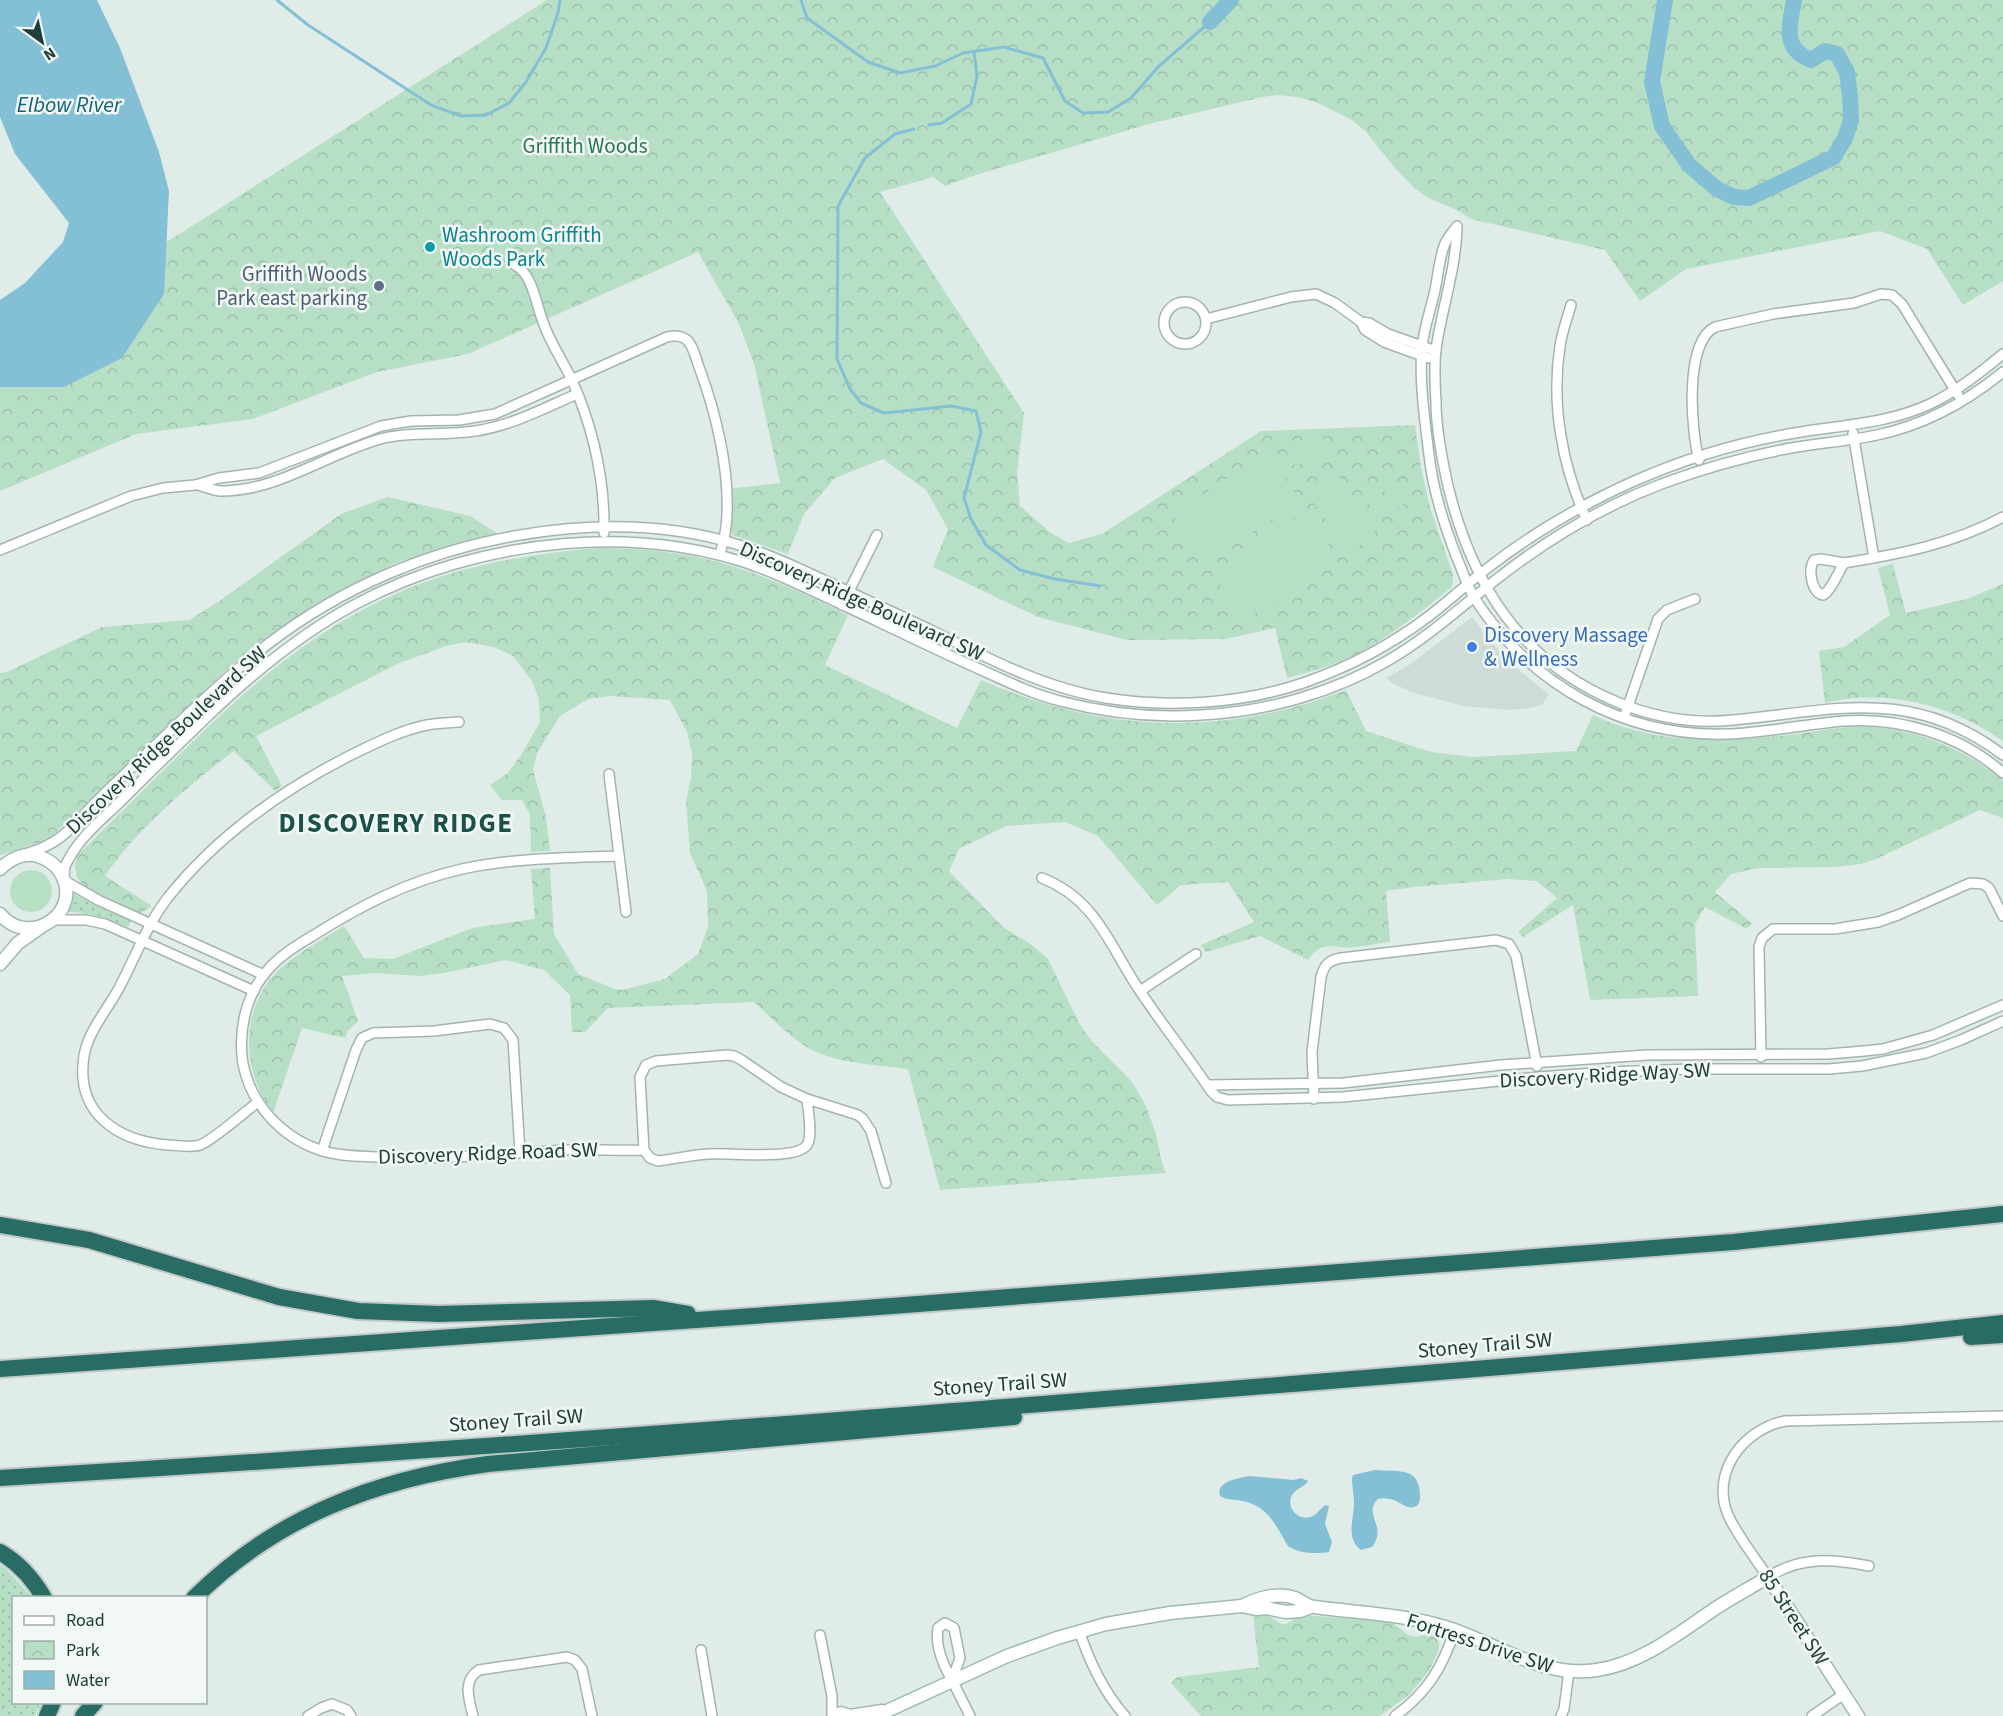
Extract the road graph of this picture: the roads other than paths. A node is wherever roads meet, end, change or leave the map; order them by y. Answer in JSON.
{"nodes":[{"id":1,"x":516,"y":266,"type":"dead end"},
{"id":2,"x":1571,"y":305,"type":"dead end"},
{"id":3,"x":1206,"y":319,"type":"junction"},
{"id":4,"x":1422,"y":352,"type":"junction"},
{"id":5,"x":2003,"y":354,"type":"edge"},
{"id":6,"x":1436,"y":356,"type":"junction"},
{"id":7,"x":2003,"y":372,"type":"edge"},
{"id":8,"x":571,"y":380,"type":"junction"},
{"id":9,"x":1955,"y":390,"type":"junction"},
{"id":10,"x":577,"y":394,"type":"junction"},
{"id":11,"x":1962,"y":402,"type":"junction"},
{"id":12,"x":1852,"y":425,"type":"junction"},
{"id":13,"x":1854,"y":439,"type":"junction"},
{"id":14,"x":1698,"y":456,"type":"junction"},
{"id":15,"x":1442,"y":462,"type":"junction"},
{"id":16,"x":1430,"y":463,"type":"junction"},
{"id":17,"x":1702,"y":470,"type":"junction"},
{"id":18,"x":195,"y":485,"type":"junction"},
{"id":19,"x":1581,"y":507,"type":"junction"},
{"id":20,"x":2003,"y":517,"type":"edge"},
{"id":21,"x":1587,"y":520,"type":"junction"},
{"id":22,"x":604,"y":527,"type":"junction"},
{"id":23,"x":878,"y":535,"type":"dead end"},
{"id":24,"x":604,"y":541,"type":"junction"},
{"id":25,"x":723,"y":541,"type":"junction"},
{"id":26,"x":0,"y":550,"type":"edge"},
{"id":27,"x":720,"y":554,"type":"junction"},
{"id":28,"x":1874,"y":558,"type":"junction"},
{"id":29,"x":1844,"y":562,"type":"dead end"},
{"id":30,"x":1479,"y":575,"type":"junction"},
{"id":31,"x":1467,"y":584,"type":"junction"},
{"id":32,"x":1486,"y":588,"type":"junction"},
{"id":33,"x":849,"y":592,"type":"junction"},
{"id":34,"x":1474,"y":597,"type":"junction"},
{"id":35,"x":1695,"y":599,"type":"dead end"},
{"id":36,"x":842,"y":605,"type":"junction"},
{"id":37,"x":962,"y":645,"type":"junction"},
{"id":38,"x":956,"y":658,"type":"junction"},
{"id":39,"x":1363,"y":658,"type":"junction"},
{"id":40,"x":1370,"y":671,"type":"junction"},
{"id":41,"x":1565,"y":675,"type":"junction"},
{"id":42,"x":1558,"y":686,"type":"junction"},
{"id":43,"x":1063,"y":687,"type":"junction"},
{"id":44,"x":1059,"y":701,"type":"junction"},
{"id":45,"x":1176,"y":703,"type":"junction"},
{"id":46,"x":1628,"y":707,"type":"junction"},
{"id":47,"x":1822,"y":710,"type":"junction"},
{"id":48,"x":1176,"y":716,"type":"junction"},
{"id":49,"x":1623,"y":719,"type":"junction"},
{"id":50,"x":1726,"y":721,"type":"junction"},
{"id":51,"x":459,"y":722,"type":"dead end"},
{"id":52,"x":1824,"y":724,"type":"junction"},
{"id":53,"x":1727,"y":734,"type":"junction"},
{"id":54,"x":2003,"y":755,"type":"edge"},
{"id":55,"x":2003,"y":773,"type":"edge"},
{"id":56,"x":609,"y":774,"type":"dead end"},
{"id":57,"x":619,"y":856,"type":"junction"},
{"id":58,"x":11,"y":859,"type":"edge"},
{"id":59,"x":0,"y":869,"type":"edge"},
{"id":60,"x":1042,"y":878,"type":"dead end"},
{"id":61,"x":64,"y":879,"type":"junction"},
{"id":62,"x":626,"y":912,"type":"dead end"},
{"id":63,"x":0,"y":914,"type":"edge"},
{"id":64,"x":2003,"y":916,"type":"edge"},
{"id":65,"x":54,"y":920,"type":"junction"},
{"id":66,"x":150,"y":924,"type":"junction"},
{"id":67,"x":42,"y":927,"type":"junction"},
{"id":68,"x":141,"y":940,"type":"junction"},
{"id":69,"x":1196,"y":954,"type":"dead end"},
{"id":70,"x":0,"y":964,"type":"edge"},
{"id":71,"x":264,"y":975,"type":"junction"},
{"id":72,"x":256,"y":987,"type":"junction"},
{"id":73,"x":1140,"y":991,"type":"junction"},
{"id":74,"x":2003,"y":1005,"type":"edge"},
{"id":75,"x":2003,"y":1022,"type":"edge"},
{"id":76,"x":1903,"y":1044,"type":"junction"},
{"id":77,"x":1761,"y":1053,"type":"junction"},
{"id":78,"x":1647,"y":1055,"type":"junction"},
{"id":79,"x":1906,"y":1058,"type":"junction"},
{"id":80,"x":1536,"y":1062,"type":"junction"},
{"id":81,"x":1761,"y":1068,"type":"junction"},
{"id":82,"x":1647,"y":1071,"type":"junction"},
{"id":83,"x":1424,"y":1073,"type":"junction"},
{"id":84,"x":1539,"y":1077,"type":"junction"},
{"id":85,"x":1207,"y":1085,"type":"junction"},
{"id":86,"x":1314,"y":1085,"type":"junction"},
{"id":87,"x":1426,"y":1088,"type":"junction"},
{"id":88,"x":807,"y":1099,"type":"junction"},
{"id":89,"x":1314,"y":1099,"type":"junction"},
{"id":90,"x":258,"y":1101,"type":"junction"},
{"id":91,"x":644,"y":1150,"type":"junction"},
{"id":92,"x":322,"y":1151,"type":"junction"},
{"id":93,"x":520,"y":1153,"type":"junction"},
{"id":94,"x":886,"y":1183,"type":"dead end"},
{"id":95,"x":2003,"y":1214,"type":"edge"},
{"id":96,"x":0,"y":1226,"type":"edge"},
{"id":97,"x":715,"y":1318,"type":"junction"},
{"id":98,"x":2003,"y":1323,"type":"edge"},
{"id":99,"x":1901,"y":1334,"type":"junction"},
{"id":100,"x":2003,"y":1335,"type":"edge"},
{"id":101,"x":0,"y":1369,"type":"edge"},
{"id":102,"x":1200,"y":1391,"type":"junction"},
{"id":103,"x":2003,"y":1416,"type":"edge"},
{"id":104,"x":0,"y":1478,"type":"edge"},
{"id":105,"x":0,"y":1552,"type":"edge"},
{"id":106,"x":1869,"y":1566,"type":"dead end"},
{"id":107,"x":1768,"y":1577,"type":"junction"},
{"id":108,"x":43,"y":1596,"type":"edge"},
{"id":109,"x":196,"y":1596,"type":"edge"},
{"id":110,"x":1455,"y":1630,"type":"junction"},
{"id":111,"x":1079,"y":1631,"type":"junction"},
{"id":112,"x":820,"y":1635,"type":"dead end"},
{"id":113,"x":701,"y":1650,"type":"dead end"},
{"id":114,"x":1569,"y":1671,"type":"junction"},
{"id":115,"x":952,"y":1680,"type":"junction"},
{"id":116,"x":1844,"y":1694,"type":"junction"},
{"id":117,"x":832,"y":1696,"type":"junction"},
{"id":118,"x":93,"y":1704,"type":"edge"},
{"id":119,"x":880,"y":1714,"type":"edge"},
{"id":120,"x":84,"y":1716,"type":"edge"},
{"id":121,"x":308,"y":1716,"type":"edge"},
{"id":122,"x":351,"y":1716,"type":"edge"},
{"id":123,"x":472,"y":1716,"type":"edge"},
{"id":124,"x":592,"y":1716,"type":"edge"},
{"id":125,"x":712,"y":1716,"type":"edge"},
{"id":126,"x":833,"y":1716,"type":"edge"},
{"id":127,"x":850,"y":1716,"type":"edge"},
{"id":128,"x":970,"y":1716,"type":"edge"},
{"id":129,"x":1125,"y":1716,"type":"edge"},
{"id":130,"x":1395,"y":1716,"type":"edge"},
{"id":131,"x":1561,"y":1716,"type":"edge"},
{"id":132,"x":1812,"y":1716,"type":"edge"},
{"id":133,"x":1858,"y":1716,"type":"edge"}],
"edges":[{"from":1,"to":8,"type":"street"},
{"from":2,"to":19,"type":"street"},
{"from":3,"to":3,"type":"street"},
{"from":3,"to":4,"type":"street"},
{"from":4,"to":6,"type":"street"},
{"from":4,"to":6,"type":"street"},
{"from":4,"to":16,"type":"street"},
{"from":5,"to":9,"type":"street","name":"Discovery Ridge Boulevard SW"},
{"from":6,"to":15,"type":"street"},
{"from":7,"to":11,"type":"street","name":"Discovery Ridge Boulevard SW"},
{"from":8,"to":10,"type":"street"},
{"from":8,"to":18,"type":"street"},
{"from":8,"to":25,"type":"street"},
{"from":9,"to":11,"type":"street"},
{"from":9,"to":12,"type":"street","name":"Discovery Ridge Boulevard SW"},
{"from":9,"to":14,"type":"street"},
{"from":10,"to":18,"type":"street"},
{"from":10,"to":22,"type":"street"},
{"from":11,"to":13,"type":"street","name":"Discovery Ridge Boulevard SW"},
{"from":12,"to":13,"type":"street"},
{"from":12,"to":14,"type":"street","name":"Discovery Ridge Boulevard SW"},
{"from":13,"to":17,"type":"street","name":"Discovery Ridge Boulevard SW"},
{"from":13,"to":28,"type":"street"},
{"from":14,"to":17,"type":"street"},
{"from":14,"to":19,"type":"street","name":"Discovery Ridge Boulevard SW"},
{"from":15,"to":16,"type":"street"},
{"from":15,"to":30,"type":"street"},
{"from":16,"to":31,"type":"street"},
{"from":17,"to":21,"type":"street","name":"Discovery Ridge Boulevard SW"},
{"from":18,"to":26,"type":"street"},
{"from":19,"to":21,"type":"street"},
{"from":19,"to":30,"type":"street","name":"Discovery Ridge Boulevard SW"},
{"from":20,"to":28,"type":"street"},
{"from":21,"to":32,"type":"street","name":"Discovery Ridge Boulevard SW"},
{"from":22,"to":24,"type":"street"},
{"from":22,"to":25,"type":"street","name":"Discovery Ridge Boulevard SW"},
{"from":22,"to":58,"type":"street","name":"Discovery Ridge Boulevard SW"},
{"from":23,"to":33,"type":"street"},
{"from":24,"to":27,"type":"street","name":"Discovery Ridge Boulevard SW"},
{"from":24,"to":61,"type":"street","name":"Discovery Ridge Boulevard SW"},
{"from":25,"to":27,"type":"street"},
{"from":25,"to":33,"type":"street","name":"Discovery Ridge Boulevard SW"},
{"from":27,"to":36,"type":"street","name":"Discovery Ridge Boulevard SW"},
{"from":28,"to":29,"type":"street"},
{"from":30,"to":31,"type":"street","name":"Discovery Ridge Boulevard SW"},
{"from":30,"to":32,"type":"street"},
{"from":31,"to":34,"type":"street"},
{"from":31,"to":39,"type":"street","name":"Discovery Ridge Boulevard SW"},
{"from":32,"to":34,"type":"street","name":"Discovery Ridge Boulevard SW"},
{"from":32,"to":41,"type":"street"},
{"from":33,"to":36,"type":"street"},
{"from":33,"to":37,"type":"street","name":"Discovery Ridge Boulevard SW"},
{"from":34,"to":40,"type":"street","name":"Discovery Ridge Boulevard SW"},
{"from":34,"to":42,"type":"street"},
{"from":35,"to":46,"type":"street"},
{"from":36,"to":38,"type":"street","name":"Discovery Ridge Boulevard SW"},
{"from":37,"to":38,"type":"street"},
{"from":37,"to":43,"type":"street","name":"Discovery Ridge Boulevard SW"},
{"from":38,"to":44,"type":"street","name":"Discovery Ridge Boulevard SW"},
{"from":39,"to":40,"type":"street"},
{"from":39,"to":45,"type":"street","name":"Discovery Ridge Boulevard SW"},
{"from":40,"to":48,"type":"street","name":"Discovery Ridge Boulevard SW"},
{"from":41,"to":42,"type":"street"},
{"from":41,"to":46,"type":"street"},
{"from":42,"to":49,"type":"street"},
{"from":43,"to":44,"type":"street"},
{"from":43,"to":45,"type":"street","name":"Discovery Ridge Boulevard SW"},
{"from":44,"to":48,"type":"street","name":"Discovery Ridge Boulevard SW"},
{"from":45,"to":48,"type":"street"},
{"from":46,"to":49,"type":"street"},
{"from":46,"to":50,"type":"street"},
{"from":47,"to":50,"type":"street"},
{"from":47,"to":52,"type":"street"},
{"from":47,"to":54,"type":"street"},
{"from":49,"to":53,"type":"street"},
{"from":50,"to":53,"type":"street"},
{"from":51,"to":66,"type":"street"},
{"from":52,"to":53,"type":"street"},
{"from":52,"to":55,"type":"street"},
{"from":56,"to":57,"type":"street"},
{"from":57,"to":62,"type":"street"},
{"from":57,"to":71,"type":"street","name":"Discovery Ridge Road SW"},
{"from":58,"to":59,"type":"street"},
{"from":58,"to":61,"type":"street"},
{"from":60,"to":73,"type":"street","name":"Discovery Ridge Way SW"},
{"from":61,"to":65,"type":"street"},
{"from":61,"to":66,"type":"street"},
{"from":63,"to":67,"type":"street"},
{"from":64,"to":77,"type":"street"},
{"from":65,"to":67,"type":"street"},
{"from":65,"to":68,"type":"street"},
{"from":66,"to":68,"type":"street"},
{"from":66,"to":71,"type":"street"},
{"from":67,"to":70,"type":"street"},
{"from":68,"to":72,"type":"street"},
{"from":68,"to":90,"type":"street"},
{"from":69,"to":73,"type":"street"},
{"from":71,"to":72,"type":"street","name":"Discovery Ridge Road SW"},
{"from":72,"to":90,"type":"street","name":"Discovery Ridge Road SW"},
{"from":73,"to":85,"type":"street","name":"Discovery Ridge Way SW"},
{"from":74,"to":76,"type":"street","name":"Discovery Ridge Way SW"},
{"from":75,"to":79,"type":"street","name":"Discovery Ridge Way SW"},
{"from":76,"to":77,"type":"street","name":"Discovery Ridge Way SW"},
{"from":76,"to":79,"type":"street"},
{"from":77,"to":78,"type":"street","name":"Discovery Ridge Way SW"},
{"from":77,"to":81,"type":"street"},
{"from":78,"to":80,"type":"street","name":"Discovery Ridge Way SW"},
{"from":78,"to":82,"type":"street"},
{"from":79,"to":81,"type":"street","name":"Discovery Ridge Way SW"},
{"from":80,"to":83,"type":"street","name":"Discovery Ridge Way SW"},
{"from":80,"to":84,"type":"street"},
{"from":80,"to":86,"type":"street"},
{"from":81,"to":82,"type":"street","name":"Discovery Ridge Way SW"},
{"from":82,"to":84,"type":"street","name":"Discovery Ridge Way SW"},
{"from":83,"to":86,"type":"street","name":"Discovery Ridge Way SW"},
{"from":83,"to":87,"type":"street"},
{"from":84,"to":87,"type":"street","name":"Discovery Ridge Way SW"},
{"from":85,"to":86,"type":"street","name":"Discovery Ridge Way SW"},
{"from":85,"to":89,"type":"street","name":"Discovery Ridge Way SW"},
{"from":86,"to":89,"type":"street"},
{"from":87,"to":89,"type":"street","name":"Discovery Ridge Way SW"},
{"from":88,"to":91,"type":"street","name":"Discovery Ridge Road SW"},
{"from":88,"to":91,"type":"street"},
{"from":88,"to":94,"type":"street"},
{"from":90,"to":92,"type":"street","name":"Discovery Ridge Road SW"},
{"from":91,"to":93,"type":"street","name":"Discovery Ridge Road SW"},
{"from":92,"to":93,"type":"street","name":"Discovery Ridge Road SW"},
{"from":92,"to":93,"type":"street"},
{"from":95,"to":97,"type":"highway"},
{"from":96,"to":97,"type":"highway"},
{"from":97,"to":101,"type":"highway"},
{"from":98,"to":99,"type":"highway","name":"Stoney Trail SW"},
{"from":99,"to":100,"type":"highway"},
{"from":99,"to":102,"type":"highway","name":"Stoney Trail SW"},
{"from":102,"to":104,"type":"highway","name":"Stoney Trail SW"},
{"from":102,"to":109,"type":"highway"},
{"from":103,"to":107,"type":"street","name":"85 Street SW"},
{"from":105,"to":108,"type":"highway"},
{"from":106,"to":107,"type":"street"},
{"from":107,"to":114,"type":"street","name":"Fortress Drive SW"},
{"from":107,"to":116,"type":"street","name":"85 Street SW"},
{"from":110,"to":111,"type":"street","name":"Fortress Drive SW"},
{"from":110,"to":114,"type":"street","name":"Fortress Drive SW"},
{"from":110,"to":130,"type":"street"},
{"from":111,"to":115,"type":"street","name":"Fortress Drive SW"},
{"from":111,"to":129,"type":"street"},
{"from":112,"to":117,"type":"street"},
{"from":113,"to":125,"type":"street"},
{"from":114,"to":131,"type":"street"},
{"from":115,"to":115,"type":"street"},
{"from":115,"to":119,"type":"street","name":"Fortress Drive SW"},
{"from":115,"to":128,"type":"street"},
{"from":116,"to":132,"type":"street"},
{"from":116,"to":133,"type":"street","name":"85 Street SW"},
{"from":117,"to":126,"type":"street"},
{"from":117,"to":127,"type":"street"},
{"from":118,"to":120,"type":"highway"},
{"from":119,"to":127,"type":"street","name":"Fortress Drive SW"},
{"from":121,"to":122,"type":"street"},
{"from":123,"to":124,"type":"street"},
{"from":126,"to":127,"type":"street","name":"Fortress Drive SW"}]}
